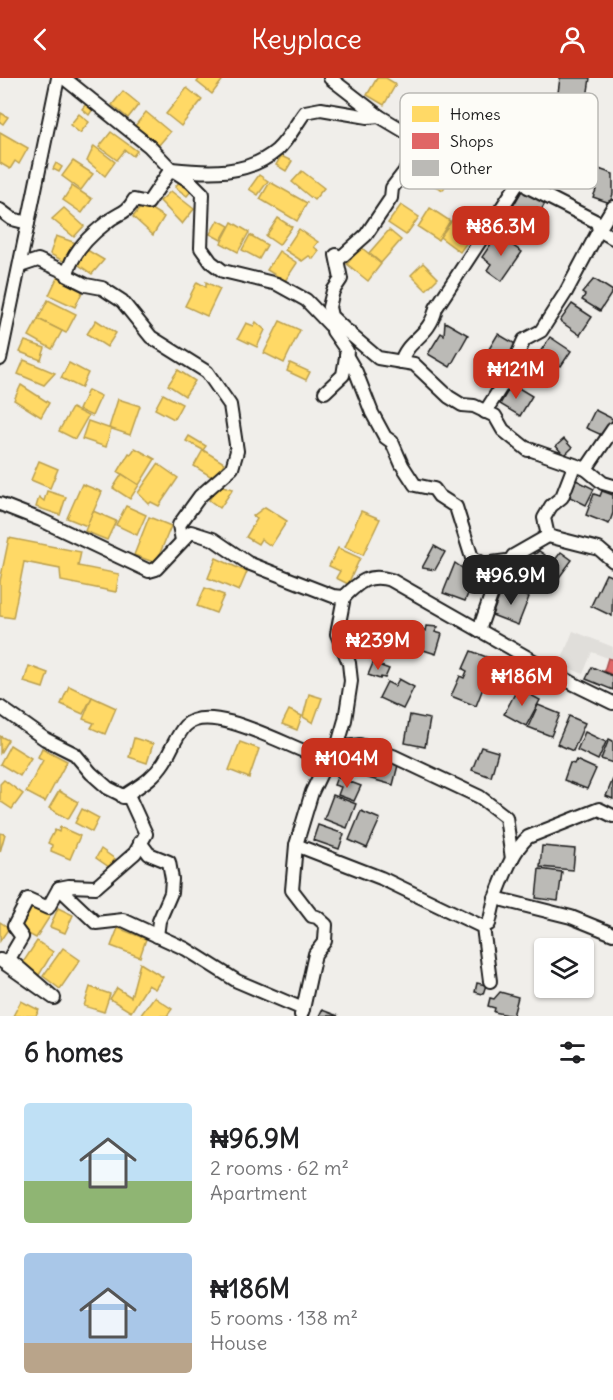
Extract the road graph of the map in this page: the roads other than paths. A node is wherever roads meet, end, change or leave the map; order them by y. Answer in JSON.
{"nodes":[{"id":1,"x":58,"y":78,"type":"edge"},
{"id":2,"x":64,"y":78,"type":"edge"},
{"id":3,"x":330,"y":78,"type":"edge"},
{"id":4,"x":380,"y":116,"type":"junction"},
{"id":5,"x":400,"y":128,"type":"edge"},
{"id":6,"x":171,"y":169,"type":"junction"},
{"id":7,"x":400,"y":178,"type":"edge"},
{"id":8,"x":514,"y":189,"type":"edge"},
{"id":9,"x":532,"y":189,"type":"edge"},
{"id":10,"x":613,"y":207,"type":"edge"},
{"id":11,"x":0,"y":210,"type":"edge"},
{"id":12,"x":28,"y":223,"type":"junction"},
{"id":13,"x":599,"y":230,"type":"junction"},
{"id":14,"x":613,"y":238,"type":"edge"},
{"id":15,"x":20,"y":266,"type":"junction"},
{"id":16,"x":68,"y":270,"type":"junction"},
{"id":17,"x":343,"y":330,"type":"junction"},
{"id":18,"x":346,"y":355,"type":"junction"},
{"id":19,"x":0,"y":359,"type":"edge"},
{"id":20,"x":401,"y":362,"type":"junction"},
{"id":21,"x":325,"y":392,"type":"dead end"},
{"id":22,"x":485,"y":412,"type":"junction"},
{"id":23,"x":613,"y":429,"type":"edge"},
{"id":24,"x":580,"y":468,"type":"junction"},
{"id":25,"x":613,"y":486,"type":"edge"},
{"id":26,"x":0,"y":504,"type":"edge"},
{"id":27,"x":548,"y":536,"type":"junction"},
{"id":28,"x":182,"y":540,"type":"junction"},
{"id":29,"x":613,"y":561,"type":"edge"},
{"id":30,"x":507,"y":566,"type":"junction"},
{"id":31,"x":344,"y":597,"type":"junction"},
{"id":32,"x":479,"y":630,"type":"junction"},
{"id":33,"x":613,"y":703,"type":"edge"},
{"id":34,"x":0,"y":707,"type":"edge"},
{"id":35,"x":340,"y":747,"type":"junction"},
{"id":36,"x":322,"y":758,"type":"junction"},
{"id":37,"x":123,"y":797,"type":"junction"},
{"id":38,"x":613,"y":816,"type":"edge"},
{"id":39,"x":140,"y":842,"type":"junction"},
{"id":40,"x":296,"y":845,"type":"junction"},
{"id":41,"x":512,"y":860,"type":"junction"},
{"id":42,"x":59,"y":888,"type":"junction"},
{"id":43,"x":495,"y":898,"type":"junction"},
{"id":44,"x":483,"y":927,"type":"junction"},
{"id":45,"x":613,"y":933,"type":"edge"},
{"id":46,"x":157,"y":936,"type":"junction"},
{"id":47,"x":0,"y":960,"type":"edge"},
{"id":48,"x":490,"y":981,"type":"dead end"},
{"id":49,"x":302,"y":1013,"type":"edge"}],
"edges":[{"from":1,"to":12,"type":"street"},
{"from":2,"to":6,"type":"street"},
{"from":3,"to":4,"type":"street"},
{"from":4,"to":5,"type":"street"},
{"from":4,"to":6,"type":"street"},
{"from":6,"to":16,"type":"street"},
{"from":6,"to":17,"type":"street"},
{"from":7,"to":17,"type":"street"},
{"from":8,"to":20,"type":"street"},
{"from":9,"to":13,"type":"street"},
{"from":10,"to":13,"type":"street"},
{"from":11,"to":12,"type":"street"},
{"from":12,"to":15,"type":"street"},
{"from":13,"to":14,"type":"street"},
{"from":13,"to":22,"type":"street"},
{"from":15,"to":16,"type":"street"},
{"from":15,"to":19,"type":"street"},
{"from":16,"to":28,"type":"street"},
{"from":17,"to":18,"type":"street"},
{"from":17,"to":20,"type":"street"},
{"from":18,"to":21,"type":"street"},
{"from":18,"to":30,"type":"street"},
{"from":20,"to":22,"type":"street"},
{"from":22,"to":24,"type":"street"},
{"from":23,"to":24,"type":"street"},
{"from":24,"to":25,"type":"street"},
{"from":24,"to":27,"type":"street"},
{"from":26,"to":28,"type":"street"},
{"from":27,"to":29,"type":"street"},
{"from":27,"to":30,"type":"street"},
{"from":28,"to":31,"type":"street"},
{"from":30,"to":32,"type":"street"},
{"from":31,"to":32,"type":"street"},
{"from":31,"to":35,"type":"street"},
{"from":32,"to":33,"type":"street"},
{"from":34,"to":37,"type":"street"},
{"from":35,"to":36,"type":"street"},
{"from":35,"to":41,"type":"street"},
{"from":36,"to":37,"type":"street"},
{"from":36,"to":40,"type":"street"},
{"from":37,"to":39,"type":"street"},
{"from":38,"to":41,"type":"street"},
{"from":39,"to":42,"type":"street"},
{"from":39,"to":46,"type":"street"},
{"from":40,"to":44,"type":"street"},
{"from":40,"to":49,"type":"street"},
{"from":41,"to":43,"type":"street"},
{"from":42,"to":46,"type":"street"},
{"from":42,"to":47,"type":"street"},
{"from":43,"to":44,"type":"street"},
{"from":43,"to":45,"type":"street"},
{"from":44,"to":48,"type":"street"},
{"from":46,"to":49,"type":"street"}]}
